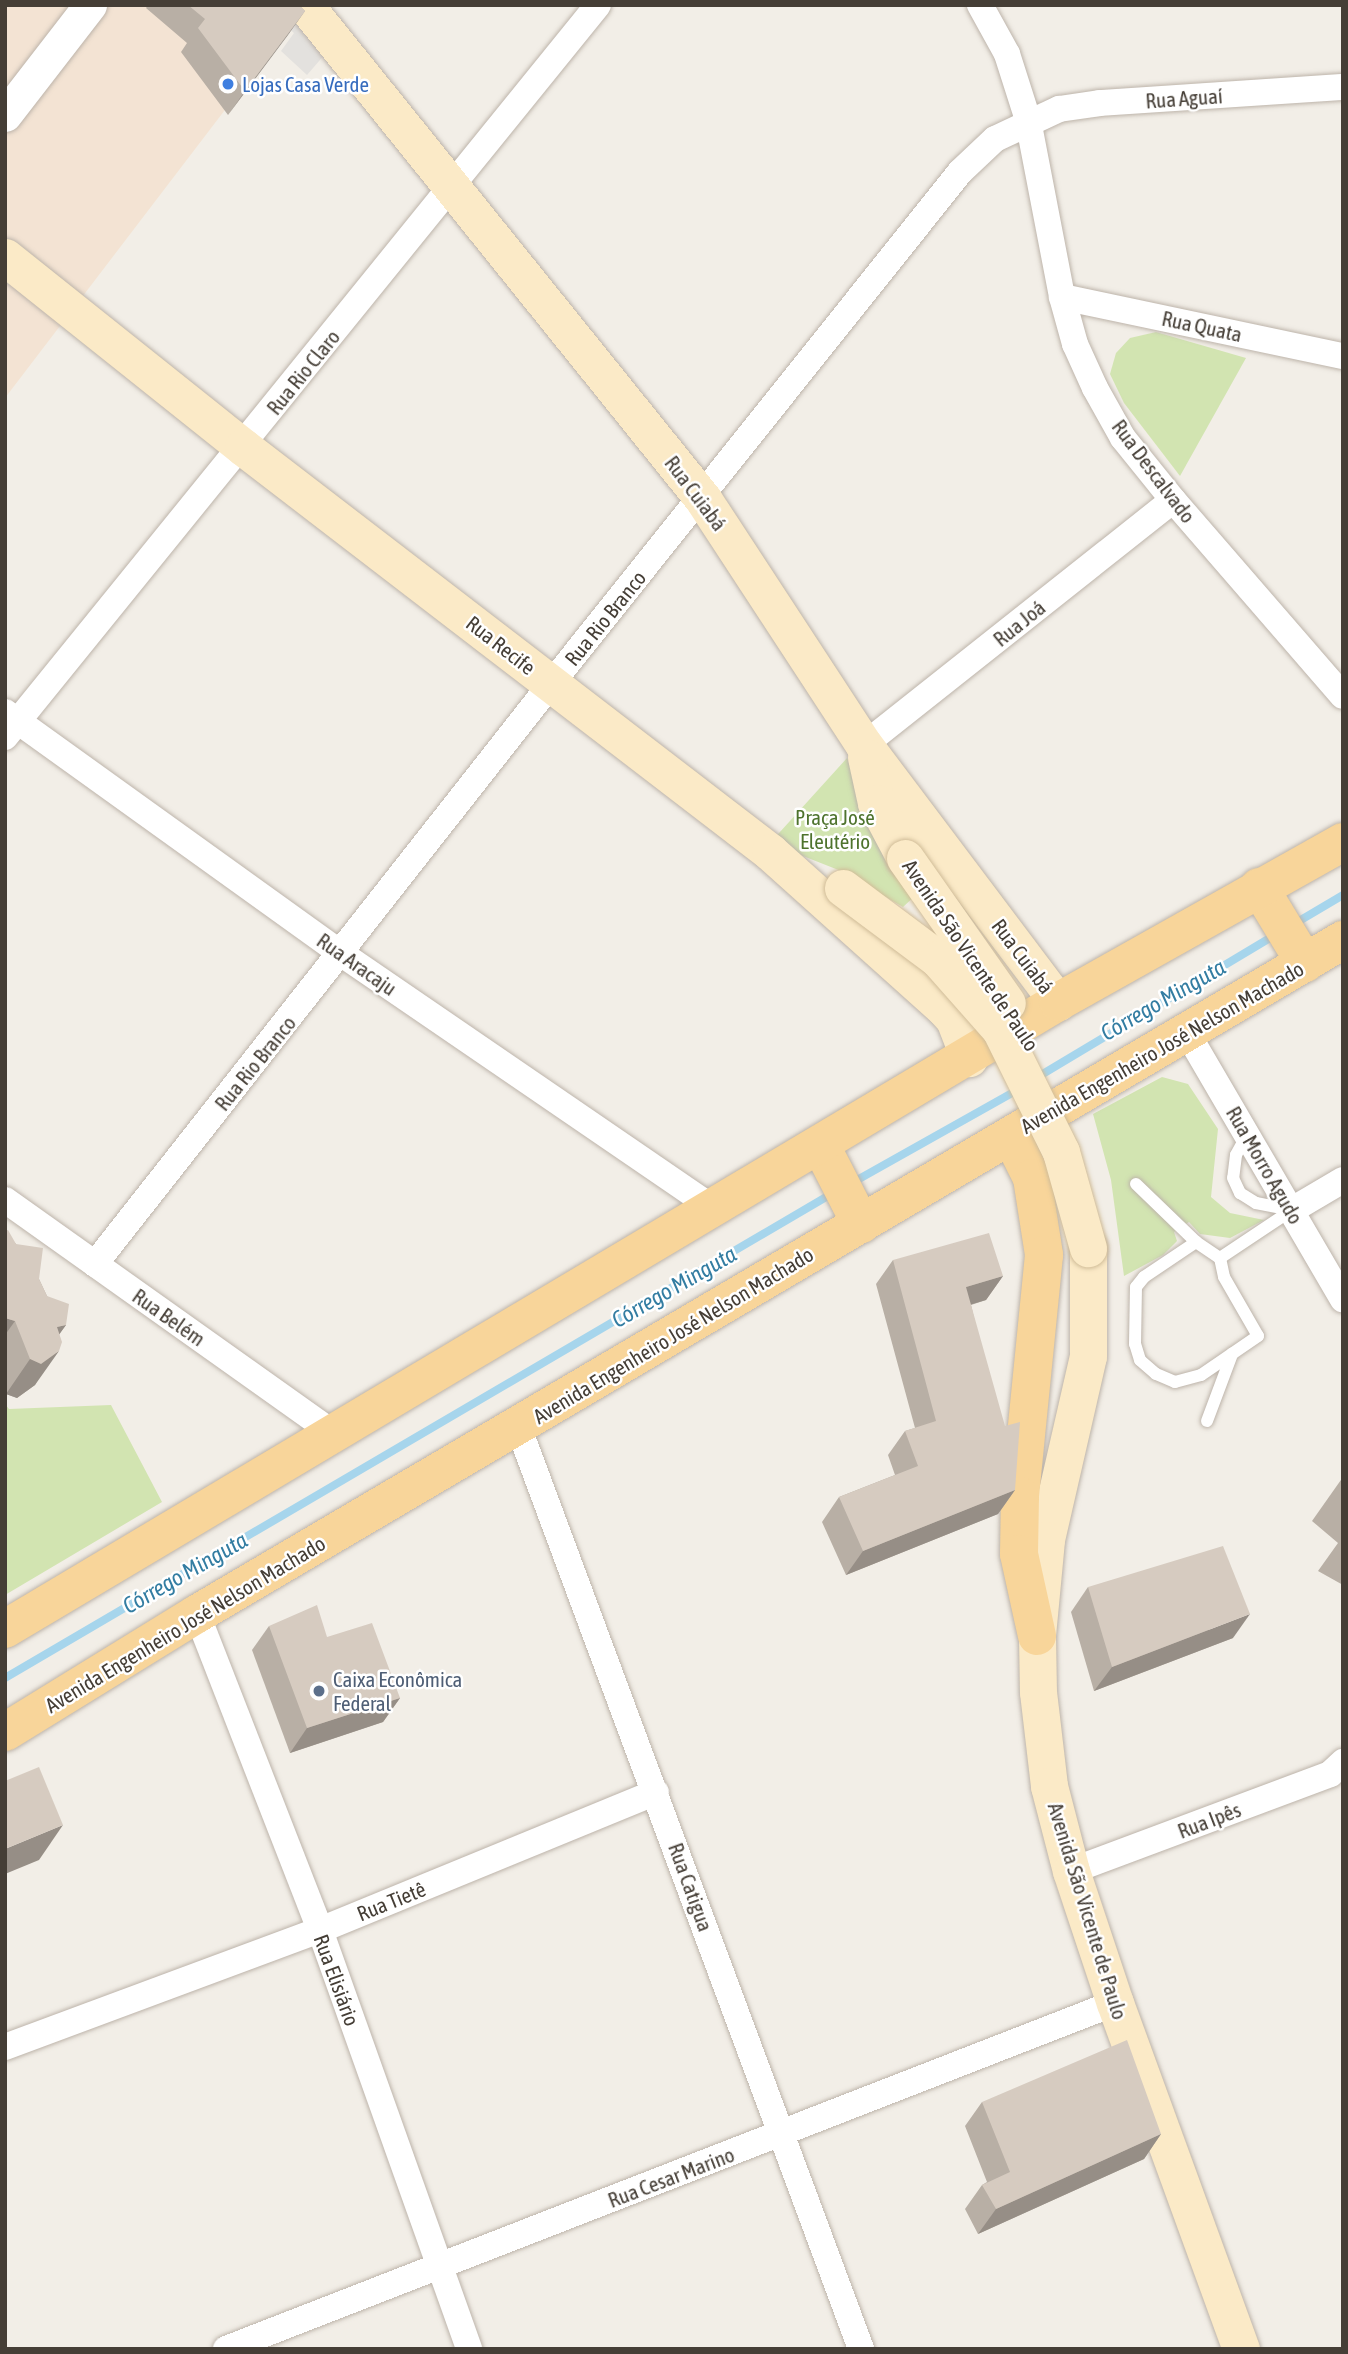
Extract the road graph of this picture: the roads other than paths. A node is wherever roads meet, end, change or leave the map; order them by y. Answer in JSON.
{"nodes":[{"id":1,"x":90,"y":5,"type":"edge"},
{"id":2,"x":305,"y":5,"type":"edge"},
{"id":3,"x":598,"y":5,"type":"edge"},
{"id":4,"x":980,"y":5,"type":"edge"},
{"id":5,"x":1343,"y":88,"type":"edge"},
{"id":6,"x":5,"y":115,"type":"edge"},
{"id":7,"x":1028,"y":120,"type":"junction"},
{"id":8,"x":453,"y":185,"type":"junction"},
{"id":9,"x":5,"y":257,"type":"edge"},
{"id":10,"x":1062,"y":297,"type":"junction"},
{"id":11,"x":1343,"y":356,"type":"edge"},
{"id":12,"x":243,"y":447,"type":"junction"},
{"id":13,"x":703,"y":499,"type":"junction"},
{"id":14,"x":1173,"y":500,"type":"junction"},
{"id":15,"x":551,"y":684,"type":"junction"},
{"id":16,"x":1343,"y":696,"type":"edge"},
{"id":17,"x":9,"y":724,"type":"edge"},
{"id":18,"x":864,"y":745,"type":"junction"},
{"id":19,"x":1343,"y":842,"type":"edge"},
{"id":20,"x":769,"y":852,"type":"junction"},
{"id":21,"x":1283,"y":927,"type":"junction"},
{"id":22,"x":1343,"y":940,"type":"edge"},
{"id":23,"x":342,"y":954,"type":"junction"},
{"id":24,"x":1058,"y":1002,"type":"junction"},
{"id":25,"x":1186,"y":1031,"type":"junction"},
{"id":26,"x":969,"y":1058,"type":"junction"},
{"id":27,"x":1247,"y":1135,"type":"junction"},
{"id":28,"x":1011,"y":1136,"type":"junction"},
{"id":29,"x":1343,"y":1180,"type":"edge"},
{"id":30,"x":1136,"y":1184,"type":"dead end"},
{"id":31,"x":842,"y":1187,"type":"junction"},
{"id":32,"x":5,"y":1200,"type":"edge"},
{"id":33,"x":714,"y":1209,"type":"junction"},
{"id":34,"x":1292,"y":1210,"type":"junction"},
{"id":35,"x":1196,"y":1242,"type":"junction"},
{"id":36,"x":1088,"y":1248,"type":"junction"},
{"id":37,"x":1220,"y":1258,"type":"junction"},
{"id":38,"x":95,"y":1264,"type":"junction"},
{"id":39,"x":1343,"y":1300,"type":"edge"},
{"id":40,"x":1233,"y":1353,"type":"junction"},
{"id":41,"x":1207,"y":1421,"type":"dead end"},
{"id":42,"x":518,"y":1426,"type":"junction"},
{"id":43,"x":332,"y":1433,"type":"junction"},
{"id":44,"x":197,"y":1614,"type":"junction"},
{"id":45,"x":5,"y":1629,"type":"edge"},
{"id":46,"x":1037,"y":1636,"type":"junction"},
{"id":47,"x":5,"y":1732,"type":"edge"},
{"id":48,"x":1338,"y":1770,"type":"edge"},
{"id":49,"x":656,"y":1792,"type":"junction"},
{"id":50,"x":1071,"y":1871,"type":"junction"},
{"id":51,"x":320,"y":1930,"type":"junction"},
{"id":52,"x":1115,"y":2003,"type":"junction"},
{"id":53,"x":5,"y":2047,"type":"edge"},
{"id":54,"x":784,"y":2134,"type":"junction"},
{"id":55,"x":438,"y":2264,"type":"junction"},
{"id":56,"x":1237,"y":2348,"type":"edge"},
{"id":57,"x":226,"y":2349,"type":"edge"},
{"id":58,"x":469,"y":2349,"type":"edge"},
{"id":59,"x":861,"y":2349,"type":"edge"}],
"edges":[{"from":1,"to":6,"type":"street"},
{"from":2,"to":8,"type":"main road","name":"Rua Cuiabá"},
{"from":3,"to":8,"type":"street","name":"Rua Rio Claro"},
{"from":4,"to":7,"type":"street","name":"Rua Descalvado"},
{"from":5,"to":7,"type":"street","name":"Rua Aguaí"},
{"from":7,"to":10,"type":"street","name":"Rua Descalvado"},
{"from":7,"to":13,"type":"street","name":"Rua Rio Branco"},
{"from":8,"to":12,"type":"street","name":"Rua Rio Claro"},
{"from":8,"to":13,"type":"main road","name":"Rua Cuiabá"},
{"from":9,"to":12,"type":"main road","name":"Rua Recife"},
{"from":10,"to":11,"type":"street","name":"Rua Quata"},
{"from":10,"to":14,"type":"street","name":"Rua Descalvado"},
{"from":12,"to":15,"type":"main road","name":"Rua Recife"},
{"from":12,"to":17,"type":"street","name":"Rua Rio Claro"},
{"from":13,"to":15,"type":"street","name":"Rua Rio Branco"},
{"from":13,"to":18,"type":"main road","name":"Rua Cuiabá"},
{"from":14,"to":16,"type":"street","name":"Rua Descalvado"},
{"from":14,"to":18,"type":"street","name":"Rua Joá"},
{"from":15,"to":20,"type":"main road","name":"Rua Recife"},
{"from":15,"to":23,"type":"street","name":"Rua Rio Branco"},
{"from":17,"to":23,"type":"street","name":"Rua Aracaju"},
{"from":18,"to":24,"type":"main road","name":"Rua Cuiabá"},
{"from":18,"to":36,"type":"main road","name":"Avenida São Vicente de Paulo","bridge":true},
{"from":19,"to":21,"type":"main road","name":"Avenida Engenheiro José Nelson Machado"},
{"from":20,"to":26,"type":"main road","name":"Rua Recife"},
{"from":20,"to":36,"type":"main road","name":"Avenida São Vicente de Paulo","bridge":true},
{"from":21,"to":22,"type":"main road","name":"Avenida Engenheiro José Nelson Machado"},
{"from":21,"to":24,"type":"main road","name":"Avenida Engenheiro José Nelson Machado"},
{"from":21,"to":25,"type":"main road","name":"Avenida Engenheiro José Nelson Machado"},
{"from":23,"to":33,"type":"street","name":"Rua Aracaju"},
{"from":23,"to":38,"type":"street","name":"Rua Rio Branco"},
{"from":24,"to":26,"type":"main road","name":"Avenida Engenheiro José Nelson Machado"},
{"from":25,"to":27,"type":"street","name":"Rua Morro Agudo"},
{"from":25,"to":28,"type":"main road","name":"Avenida Engenheiro José Nelson Machado"},
{"from":26,"to":31,"type":"main road","name":"Avenida Engenheiro José Nelson Machado"},
{"from":27,"to":34,"type":"street","name":"Rua Morro Agudo"},
{"from":27,"to":34,"type":"lane"},
{"from":28,"to":31,"type":"main road","name":"Avenida Engenheiro José Nelson Machado"},
{"from":28,"to":46,"type":"main road"},
{"from":29,"to":34,"type":"street"},
{"from":30,"to":35,"type":"lane"},
{"from":31,"to":33,"type":"main road","name":"Avenida Engenheiro José Nelson Machado"},
{"from":31,"to":42,"type":"main road","name":"Avenida Engenheiro José Nelson Machado"},
{"from":32,"to":38,"type":"street","name":"Rua Belém"},
{"from":33,"to":43,"type":"main road","name":"Avenida Engenheiro José Nelson Machado"},
{"from":34,"to":37,"type":"lane"},
{"from":34,"to":39,"type":"street","name":"Rua Morro Agudo"},
{"from":35,"to":37,"type":"lane"},
{"from":35,"to":40,"type":"lane"},
{"from":36,"to":46,"type":"main road","name":"Avenida São Vicente de Paulo"},
{"from":37,"to":40,"type":"lane"},
{"from":38,"to":43,"type":"street","name":"Rua Belém"},
{"from":40,"to":41,"type":"lane"},
{"from":42,"to":44,"type":"main road","name":"Avenida Engenheiro José Nelson Machado"},
{"from":42,"to":49,"type":"street","name":"Rua Catigua"},
{"from":43,"to":45,"type":"main road","name":"Avenida Engenheiro José Nelson Machado"},
{"from":44,"to":47,"type":"main road","name":"Avenida Engenheiro José Nelson Machado"},
{"from":44,"to":51,"type":"street","name":"Rua Elisiário"},
{"from":46,"to":50,"type":"main road","name":"Avenida São Vicente de Paulo"},
{"from":48,"to":50,"type":"street","name":"Rua Ipês"},
{"from":49,"to":51,"type":"street","name":"Rua Tietê"},
{"from":49,"to":54,"type":"street","name":"Rua Catigua"},
{"from":50,"to":52,"type":"main road","name":"Avenida São Vicente de Paulo"},
{"from":51,"to":53,"type":"street","name":"Rua Tietê"},
{"from":51,"to":55,"type":"street","name":"Rua Elisiário"},
{"from":52,"to":54,"type":"street","name":"Rua Cesar Marino"},
{"from":52,"to":56,"type":"main road","name":"Avenida São Vicente de Paulo"},
{"from":54,"to":55,"type":"street","name":"Rua Cesar Marino"},
{"from":54,"to":59,"type":"street","name":"Rua Catigua"},
{"from":55,"to":57,"type":"street","name":"Rua Cesar Marino"},
{"from":55,"to":58,"type":"street","name":"Rua Elisiário"}]}
